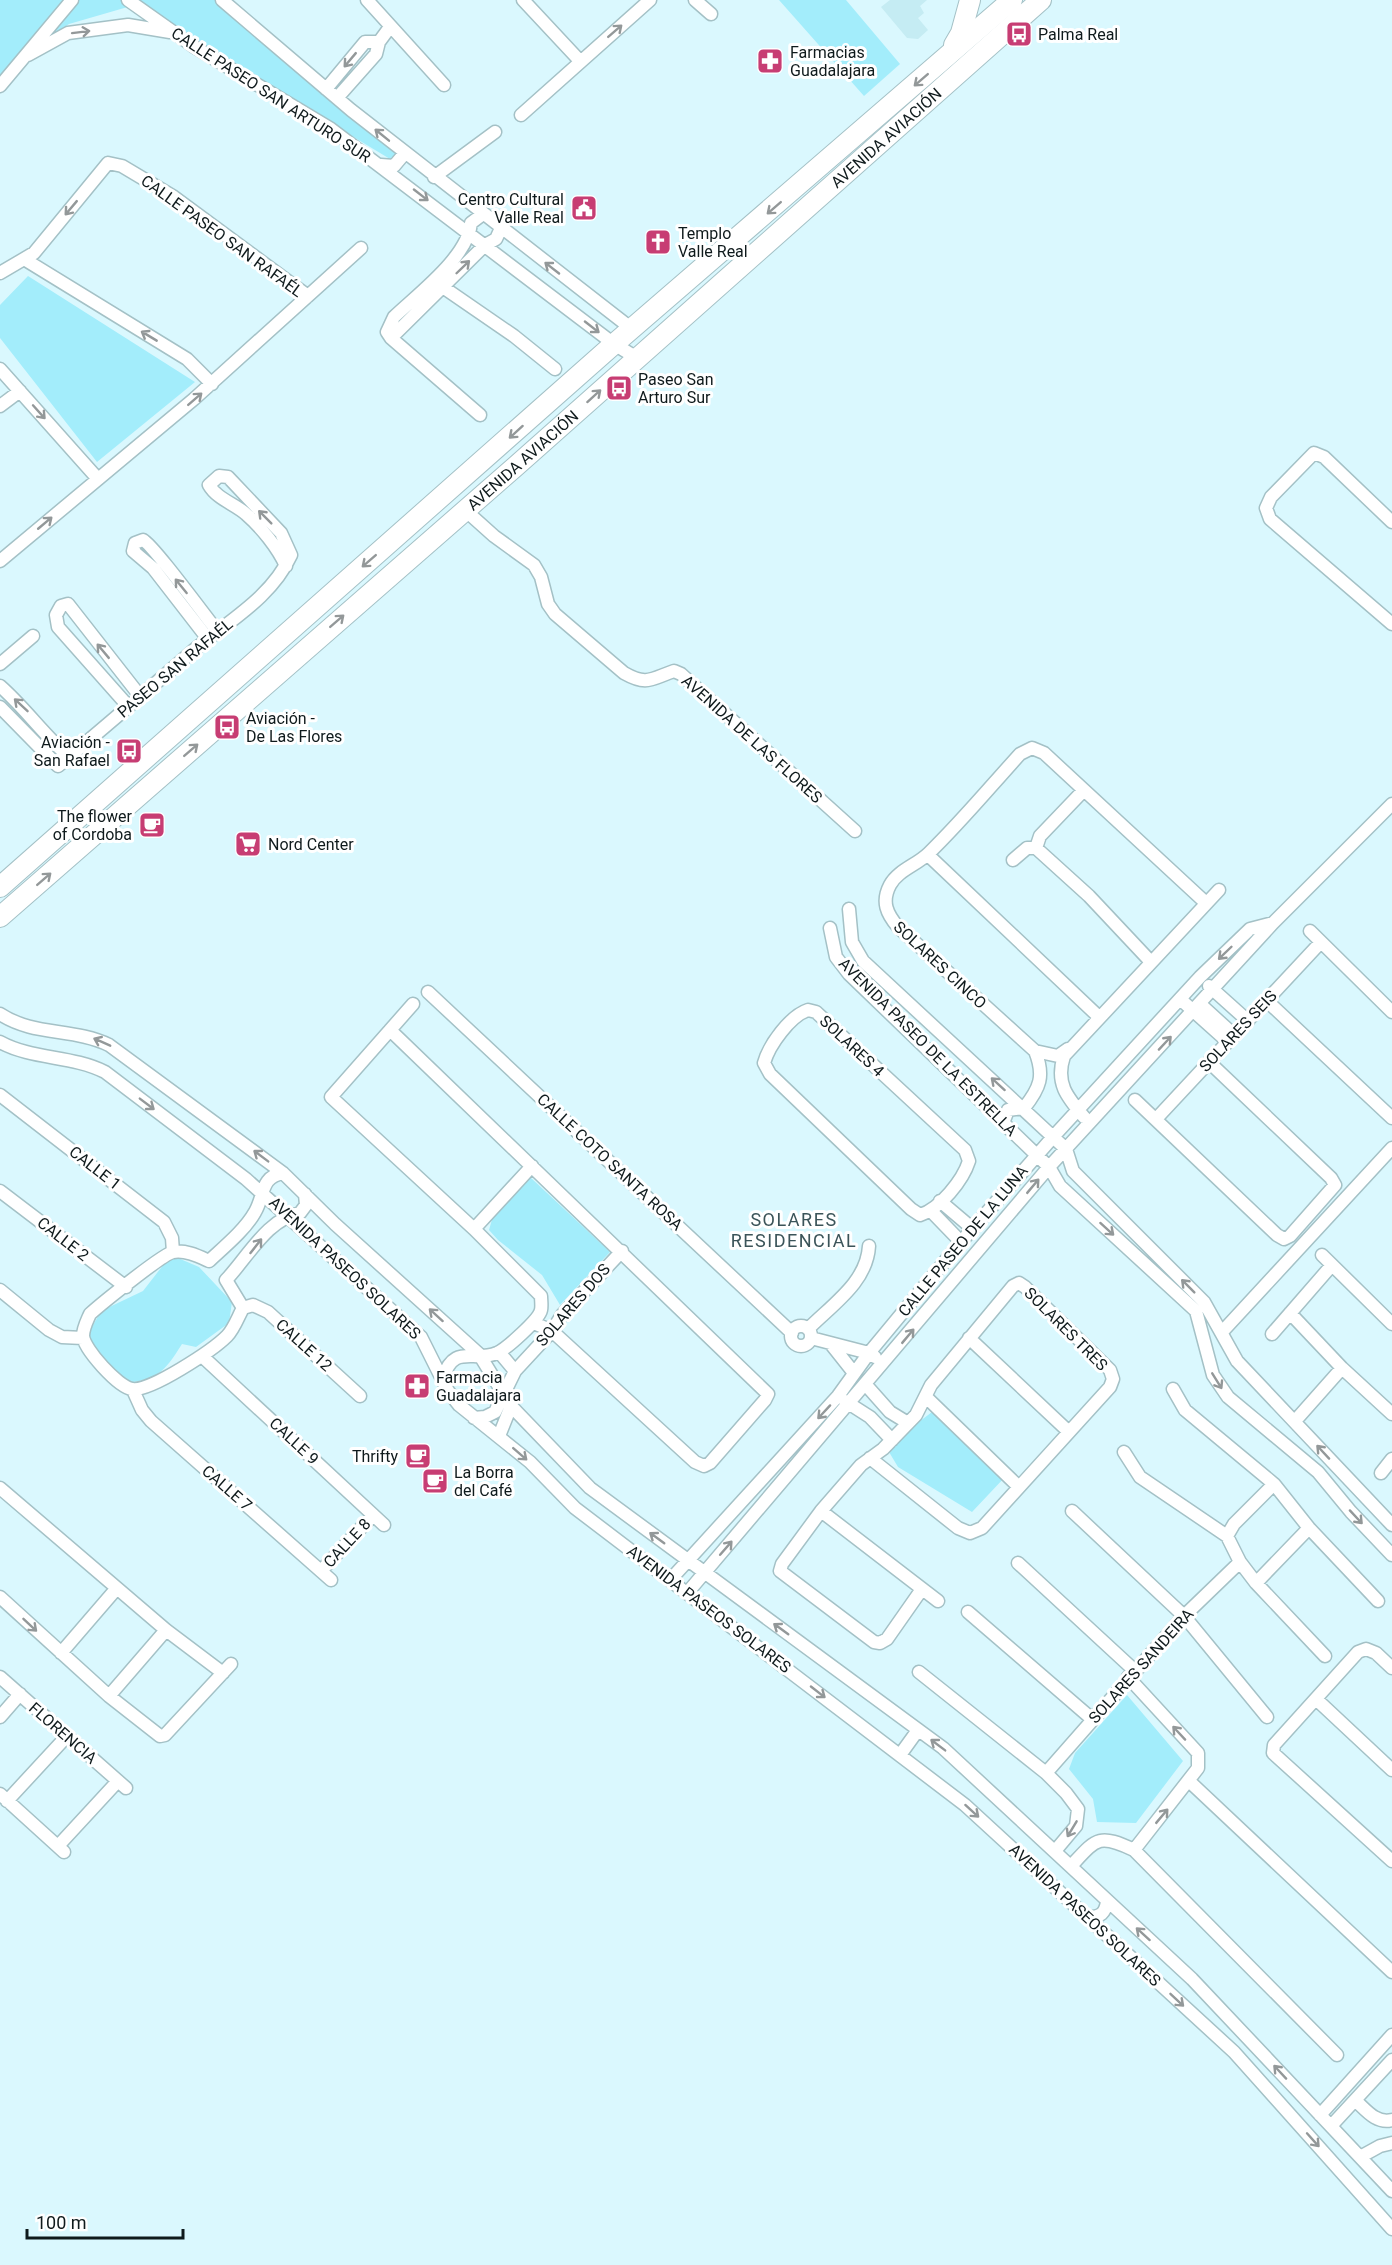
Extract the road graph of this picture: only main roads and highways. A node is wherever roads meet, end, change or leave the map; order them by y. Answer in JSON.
{"nodes":[{"id":1,"x":970,"y":0,"type":"edge"},
{"id":2,"x":1018,"y":4,"type":"edge"},
{"id":3,"x":947,"y":57,"type":"junction"},
{"id":4,"x":0,"y":887,"type":"edge"},
{"id":5,"x":0,"y":917,"type":"edge"}],
"edges":[{"from":1,"to":3,"type":"main road"},
{"from":2,"to":3,"type":"main road","name":"AVENIDA AVIACIÓN"},
{"from":5,"to":2,"type":"main road","name":"AVENIDA AVIACIÓN","one_way":true},
{"from":3,"to":4,"type":"main road","name":"AVENIDA AVIACIÓN","one_way":true}]}
